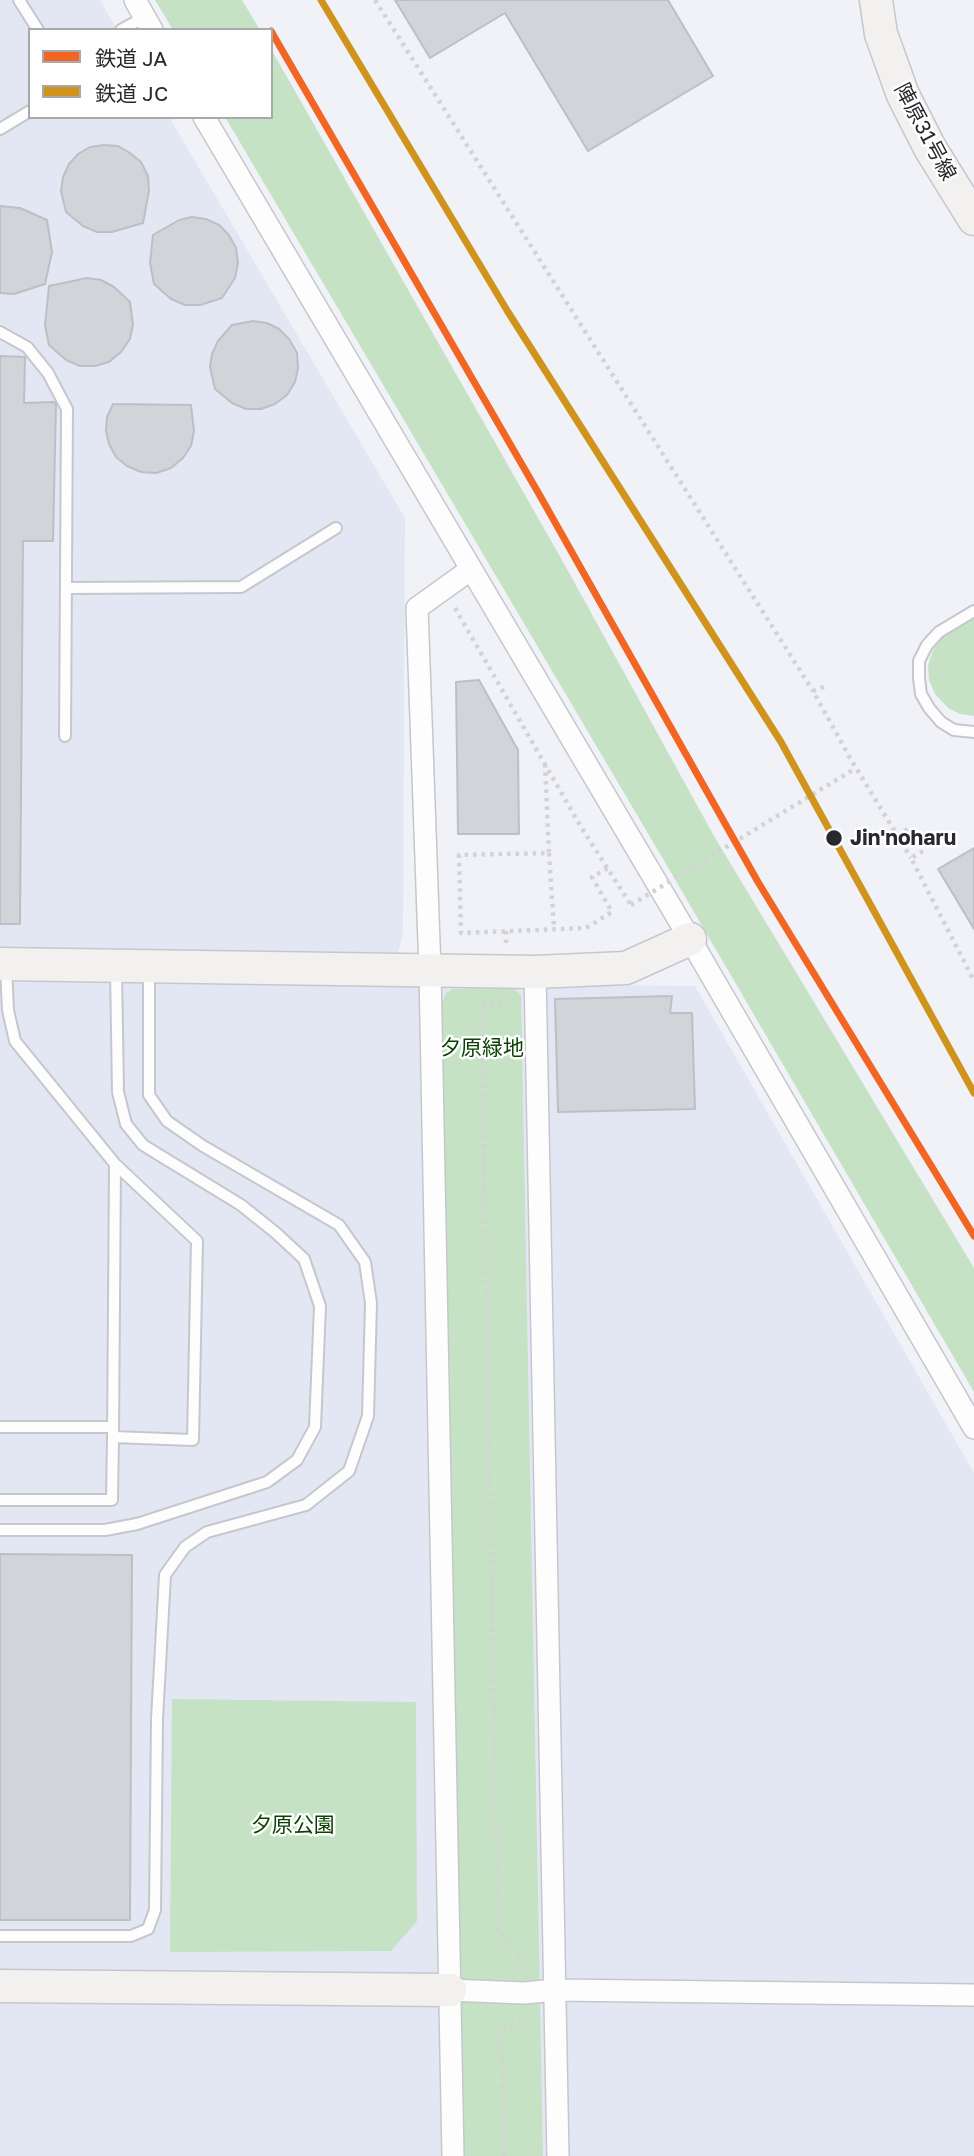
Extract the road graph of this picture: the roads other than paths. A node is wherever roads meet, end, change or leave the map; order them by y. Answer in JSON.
{"nodes":[{"id":1,"x":19,"y":0,"type":"edge"},
{"id":2,"x":876,"y":0,"type":"edge"},
{"id":3,"x":144,"y":15,"type":"edge"},
{"id":4,"x":37,"y":28,"type":"edge"},
{"id":5,"x":124,"y":28,"type":"edge"},
{"id":6,"x":28,"y":112,"type":"edge"},
{"id":7,"x":205,"y":119,"type":"edge"},
{"id":8,"x":0,"y":129,"type":"edge"},
{"id":9,"x":974,"y":219,"type":"edge"},
{"id":10,"x":0,"y":332,"type":"edge"},
{"id":11,"x":336,"y":528,"type":"dead end"},
{"id":12,"x":470,"y":570,"type":"junction"},
{"id":13,"x":66,"y":588,"type":"junction"},
{"id":14,"x":974,"y":611,"type":"edge"},
{"id":15,"x":974,"y":732,"type":"edge"},
{"id":16,"x":65,"y":736,"type":"dead end"},
{"id":17,"x":690,"y":939,"type":"junction"},
{"id":18,"x":3,"y":964,"type":"edge"},
{"id":19,"x":116,"y":966,"type":"junction"},
{"id":20,"x":149,"y":966,"type":"junction"},
{"id":21,"x":430,"y":970,"type":"junction"},
{"id":22,"x":520,"y":972,"type":"junction"},
{"id":23,"x":115,"y":1164,"type":"junction"},
{"id":24,"x":0,"y":1427,"type":"edge"},
{"id":25,"x":974,"y":1428,"type":"edge"},
{"id":26,"x":113,"y":1432,"type":"junction"},
{"id":27,"x":0,"y":1500,"type":"edge"},
{"id":28,"x":0,"y":1530,"type":"edge"},
{"id":29,"x":0,"y":1936,"type":"edge"},
{"id":30,"x":0,"y":1986,"type":"edge"},
{"id":31,"x":450,"y":1990,"type":"junction"},
{"id":32,"x":555,"y":1990,"type":"junction"},
{"id":33,"x":974,"y":1995,"type":"edge"},
{"id":34,"x":453,"y":2156,"type":"edge"},
{"id":35,"x":558,"y":2156,"type":"edge"}],
"edges":[{"from":1,"to":4,"type":"lane"},
{"from":2,"to":9,"type":"street","name":"陣原31号線"},
{"from":3,"to":5,"type":"lane"},
{"from":6,"to":8,"type":"lane"},
{"from":7,"to":12,"type":"street"},
{"from":10,"to":13,"type":"lane"},
{"from":11,"to":13,"type":"lane"},
{"from":12,"to":17,"type":"street"},
{"from":12,"to":21,"type":"street"},
{"from":13,"to":16,"type":"lane"},
{"from":14,"to":15,"type":"lane"},
{"from":17,"to":22,"type":"street"},
{"from":17,"to":25,"type":"street"},
{"from":18,"to":19,"type":"street"},
{"from":18,"to":23,"type":"lane"},
{"from":19,"to":20,"type":"street"},
{"from":19,"to":28,"type":"lane"},
{"from":20,"to":21,"type":"street"},
{"from":20,"to":29,"type":"lane"},
{"from":21,"to":22,"type":"street"},
{"from":21,"to":31,"type":"street"},
{"from":22,"to":32,"type":"street"},
{"from":23,"to":26,"type":"lane"},
{"from":23,"to":26,"type":"lane"},
{"from":24,"to":26,"type":"lane"},
{"from":26,"to":27,"type":"lane"},
{"from":30,"to":31,"type":"street"},
{"from":31,"to":32,"type":"street"},
{"from":31,"to":34,"type":"street"},
{"from":32,"to":33,"type":"street"},
{"from":32,"to":35,"type":"street"}]}
